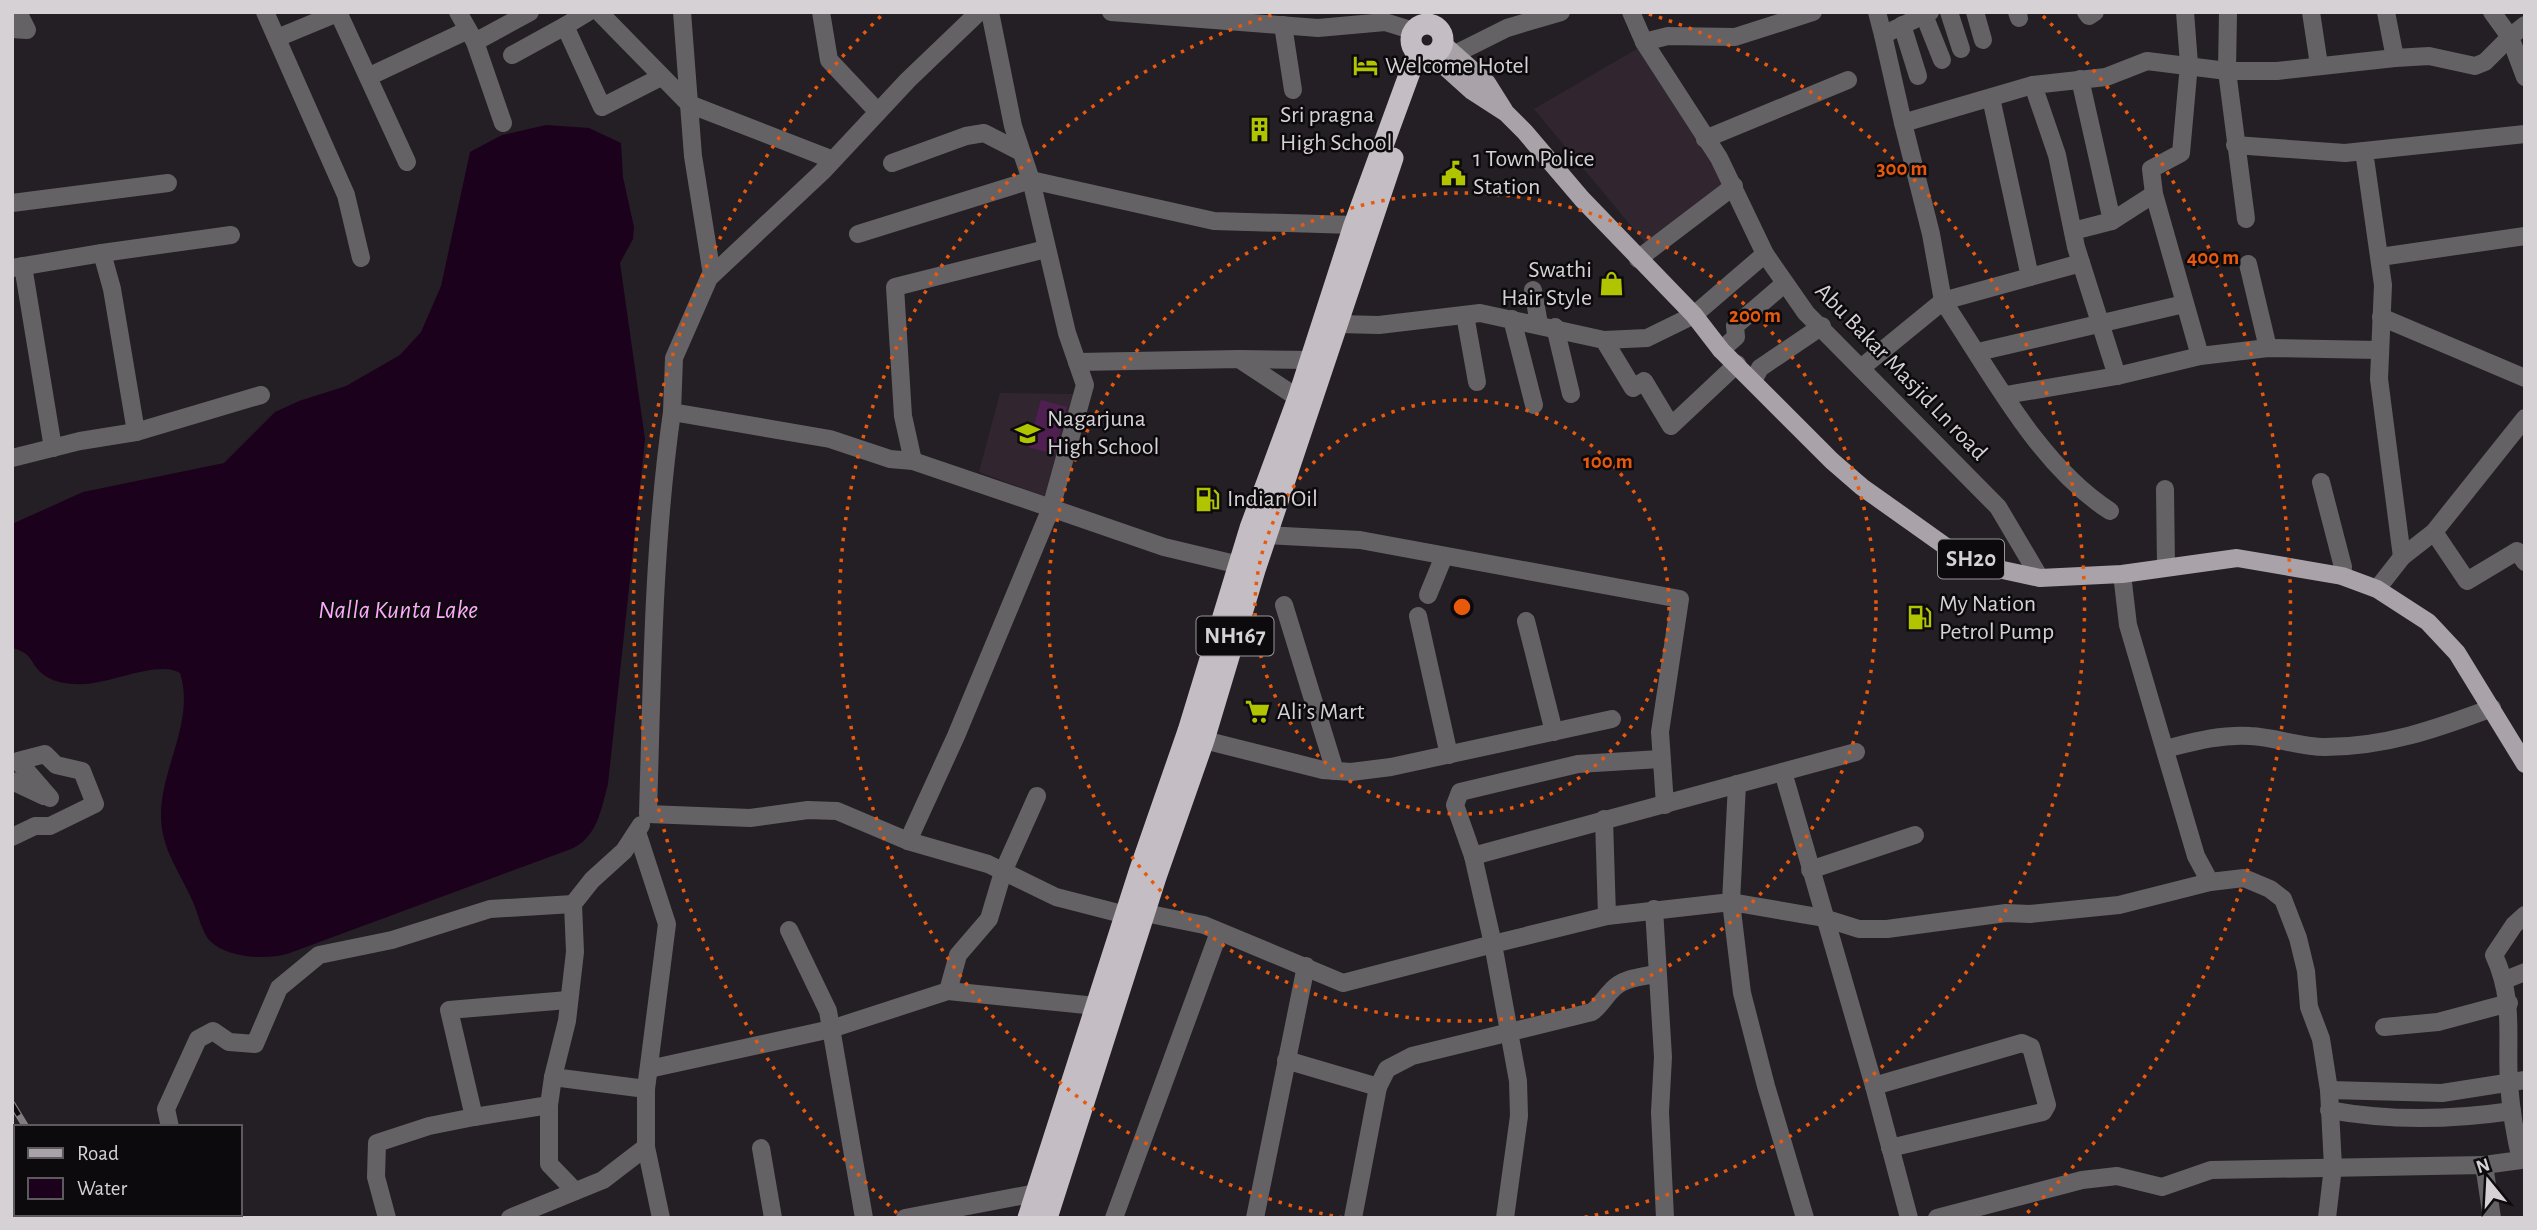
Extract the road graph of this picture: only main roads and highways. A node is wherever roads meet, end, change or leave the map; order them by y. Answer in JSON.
{"nodes":[{"id":1,"x":1431,"y":38,"type":"edge"},
{"id":2,"x":1247,"y":567,"type":"junction"},
{"id":3,"x":2518,"y":739,"type":"edge"},
{"id":4,"x":2525,"y":764,"type":"edge"},
{"id":5,"x":1135,"y":914,"type":"junction"},
{"id":6,"x":1028,"y":1218,"type":"edge"},
{"id":7,"x":1046,"y":1218,"type":"edge"}],
"edges":[{"from":1,"to":2,"type":"highway","number":"NH167"},
{"from":1,"to":2,"type":"highway","number":"NH167"},
{"from":1,"to":3,"type":"main road","number":"SH20"},
{"from":2,"to":5,"type":"highway","number":"NH167"},
{"from":2,"to":5,"type":"highway","number":"NH167"},
{"from":3,"to":4,"type":"main road","number":"SH20"},
{"from":5,"to":6,"type":"highway","number":"NH167"},
{"from":5,"to":7,"type":"highway","number":"NH167"}]}
